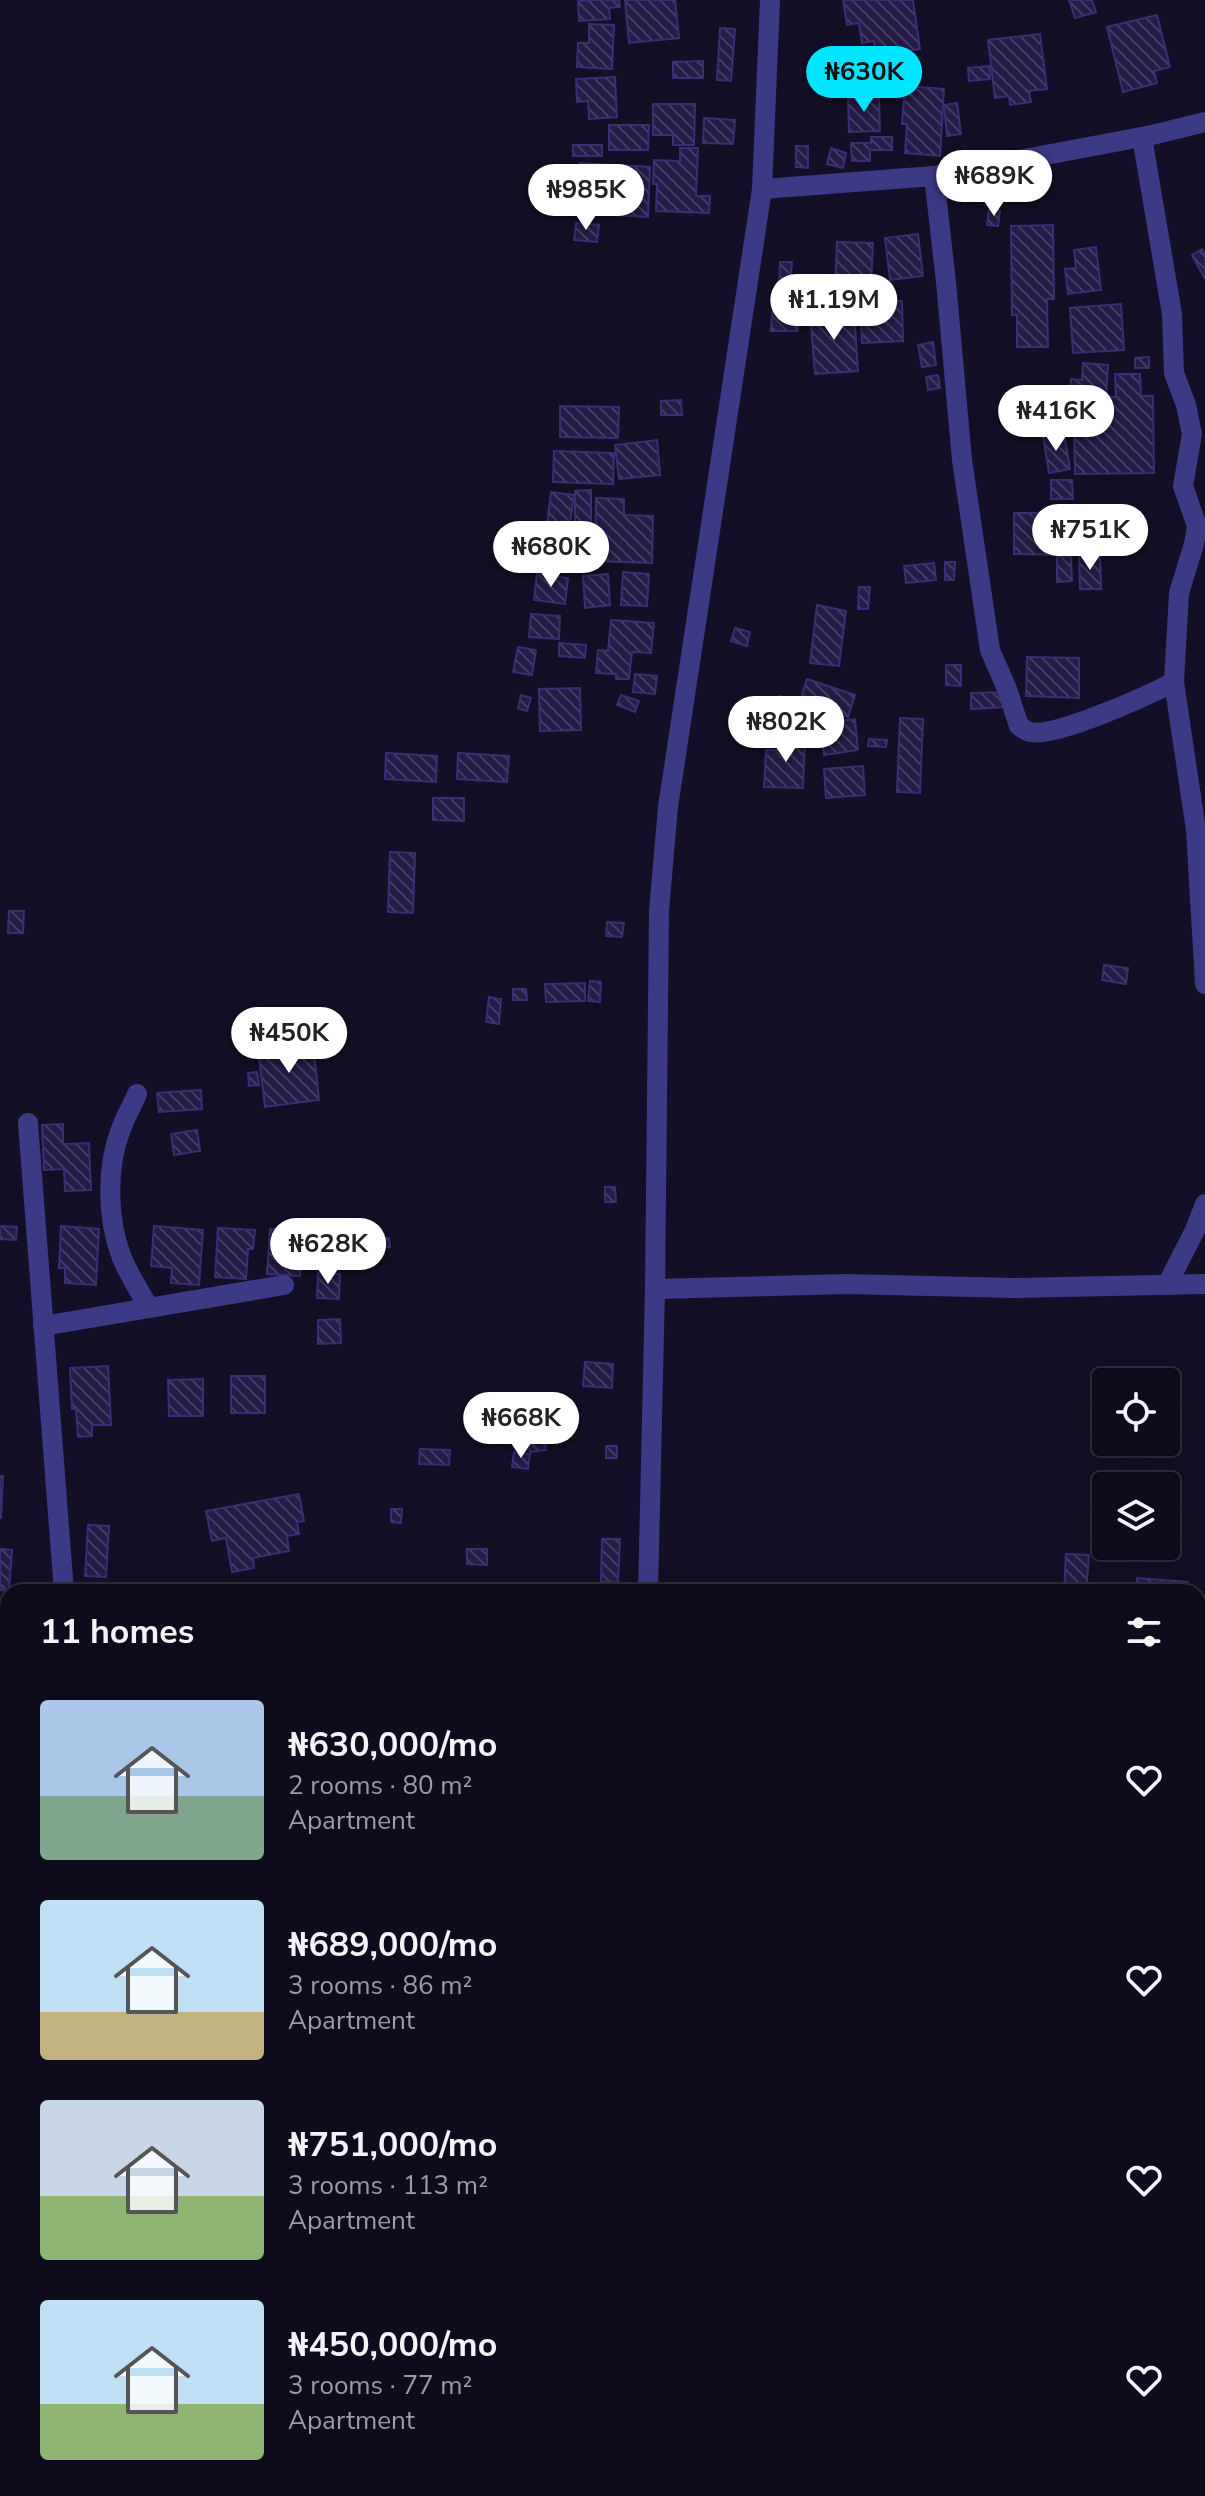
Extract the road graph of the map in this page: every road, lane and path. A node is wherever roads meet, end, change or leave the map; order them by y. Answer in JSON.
{"nodes":[{"id":1,"x":770,"y":0,"type":"edge"},
{"id":2,"x":1205,"y":122,"type":"edge"},
{"id":3,"x":1142,"y":137,"type":"junction"},
{"id":4,"x":934,"y":176,"type":"junction"},
{"id":5,"x":762,"y":189,"type":"junction"},
{"id":6,"x":1174,"y":682,"type":"junction"},
{"id":7,"x":1205,"y":984,"type":"edge"},
{"id":8,"x":137,"y":1094,"type":"dead end"},
{"id":9,"x":28,"y":1123,"type":"dead end"},
{"id":10,"x":1205,"y":1204,"type":"edge"},
{"id":11,"x":1205,"y":1284,"type":"edge"},
{"id":12,"x":284,"y":1285,"type":"dead end"},
{"id":13,"x":1167,"y":1285,"type":"junction"},
{"id":14,"x":655,"y":1289,"type":"junction"},
{"id":15,"x":149,"y":1308,"type":"junction"},
{"id":16,"x":43,"y":1326,"type":"junction"},
{"id":17,"x":63,"y":1584,"type":"edge"},
{"id":18,"x":648,"y":1584,"type":"edge"}],
"edges":[{"from":1,"to":5,"type":"street"},
{"from":2,"to":3,"type":"street"},
{"from":3,"to":4,"type":"street"},
{"from":3,"to":6,"type":"street"},
{"from":4,"to":5,"type":"street"},
{"from":4,"to":6,"type":"street"},
{"from":5,"to":14,"type":"street"},
{"from":6,"to":7,"type":"street"},
{"from":8,"to":15,"type":"street"},
{"from":9,"to":16,"type":"street"},
{"from":10,"to":13,"type":"street"},
{"from":11,"to":13,"type":"street"},
{"from":12,"to":15,"type":"street"},
{"from":13,"to":14,"type":"street"},
{"from":14,"to":18,"type":"street"},
{"from":15,"to":16,"type":"street"},
{"from":16,"to":17,"type":"street"}]}
